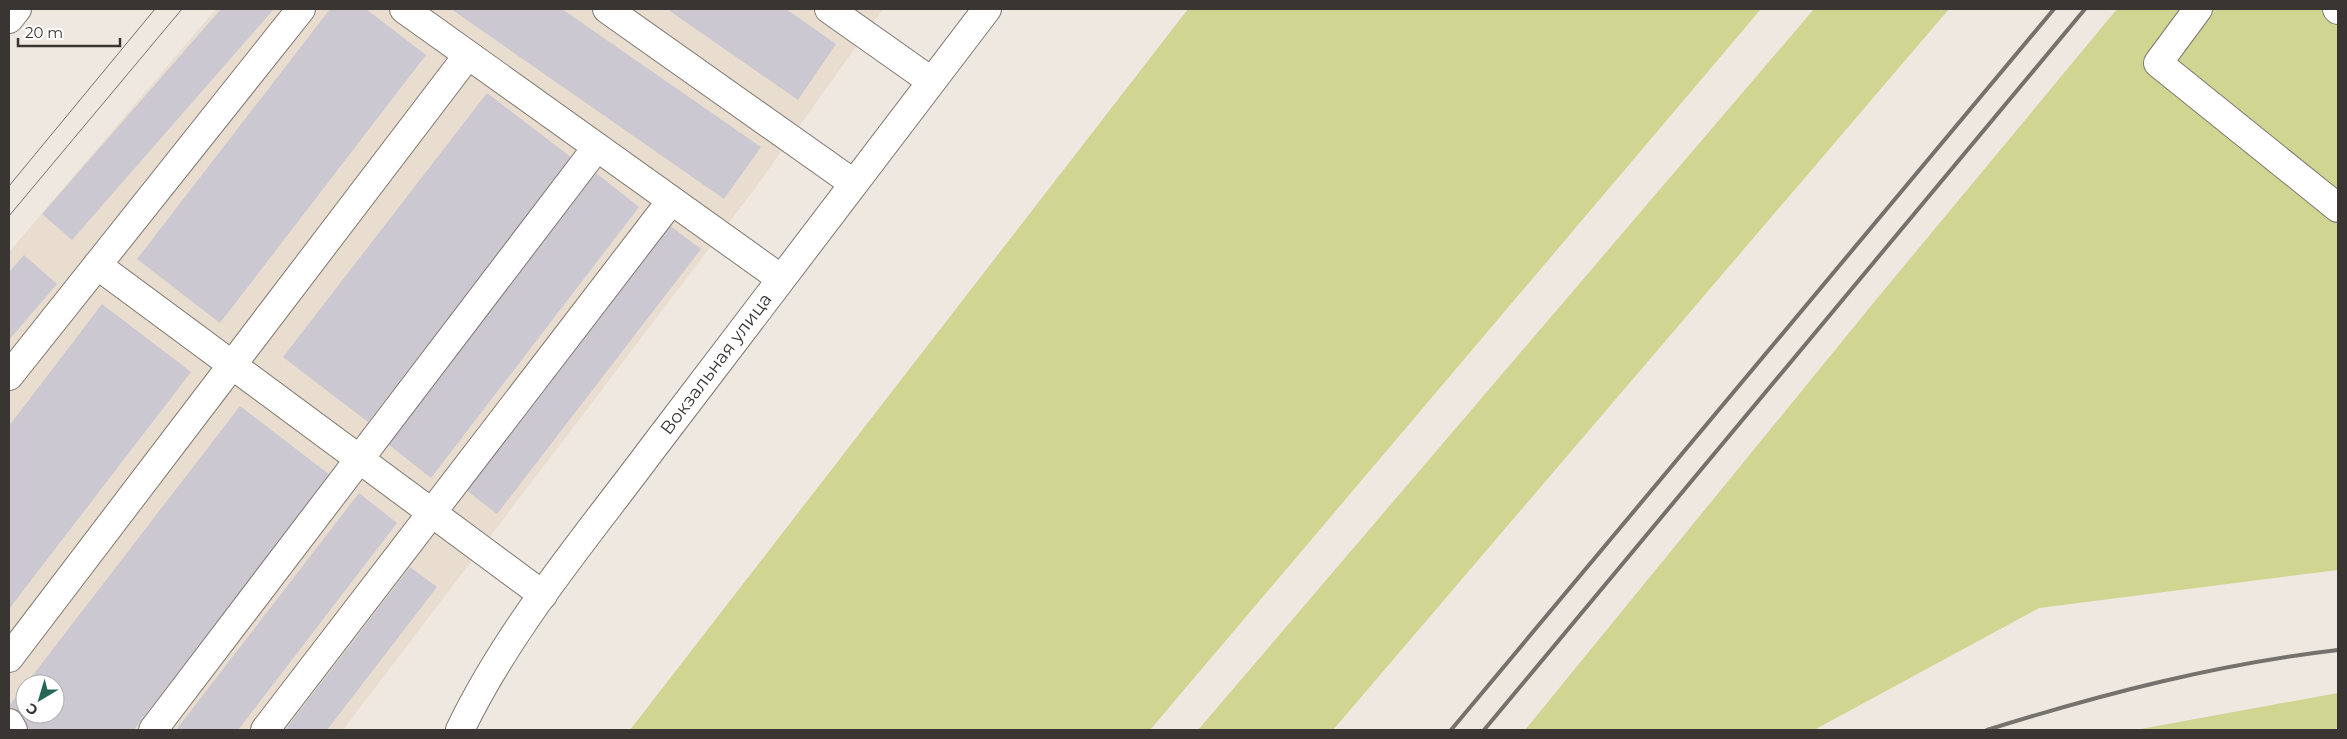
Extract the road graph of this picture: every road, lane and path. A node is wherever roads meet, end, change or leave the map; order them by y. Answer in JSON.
{"nodes":[{"id":1,"x":17,"y":9,"type":"edge"},
{"id":2,"x":301,"y":9,"type":"edge"},
{"id":3,"x":404,"y":9,"type":"edge"},
{"id":4,"x":607,"y":9,"type":"edge"},
{"id":5,"x":829,"y":9,"type":"edge"},
{"id":6,"x":987,"y":9,"type":"edge"},
{"id":7,"x":2198,"y":9,"type":"edge"},
{"id":8,"x":9,"y":19,"type":"edge"},
{"id":9,"x":468,"y":55,"type":"junction"},
{"id":10,"x":931,"y":81,"type":"junction"},
{"id":11,"x":597,"y":148,"type":"junction"},
{"id":12,"x":853,"y":184,"type":"junction"},
{"id":13,"x":671,"y":201,"type":"junction"},
{"id":14,"x":2338,"y":208,"type":"edge"},
{"id":15,"x":97,"y":265,"type":"junction"},
{"id":16,"x":780,"y":278,"type":"junction"},
{"id":17,"x":232,"y":365,"type":"junction"},
{"id":18,"x":9,"y":376,"type":"edge"},
{"id":19,"x":359,"y":459,"type":"junction"},
{"id":20,"x":432,"y":513,"type":"junction"},
{"id":21,"x":543,"y":595,"type":"junction"},
{"id":22,"x":9,"y":658,"type":"edge"},
{"id":23,"x":9,"y":723,"type":"edge"},
{"id":24,"x":13,"y":730,"type":"edge"},
{"id":25,"x":153,"y":730,"type":"edge"},
{"id":26,"x":265,"y":730,"type":"edge"},
{"id":27,"x":460,"y":730,"type":"edge"}],
"edges":[{"from":1,"to":8,"type":"main road"},
{"from":2,"to":15,"type":"main road"},
{"from":3,"to":9,"type":"main road"},
{"from":4,"to":12,"type":"main road"},
{"from":5,"to":10,"type":"main road"},
{"from":6,"to":10,"type":"main road","name":"Вокзальная улица"},
{"from":7,"to":14,"type":"main road"},
{"from":9,"to":11,"type":"main road"},
{"from":9,"to":17,"type":"main road"},
{"from":10,"to":12,"type":"main road","name":"Вокзальная улица"},
{"from":11,"to":13,"type":"main road"},
{"from":11,"to":19,"type":"main road"},
{"from":12,"to":16,"type":"main road","name":"Вокзальная улица"},
{"from":13,"to":16,"type":"main road"},
{"from":13,"to":20,"type":"main road"},
{"from":15,"to":17,"type":"main road"},
{"from":15,"to":18,"type":"main road"},
{"from":16,"to":21,"type":"main road","name":"Вокзальная улица"},
{"from":17,"to":19,"type":"main road"},
{"from":17,"to":22,"type":"main road"},
{"from":19,"to":20,"type":"main road"},
{"from":19,"to":25,"type":"main road"},
{"from":20,"to":21,"type":"main road"},
{"from":20,"to":26,"type":"main road"},
{"from":21,"to":27,"type":"main road","name":"Вокзальная улица"},
{"from":23,"to":24,"type":"main road"}]}
